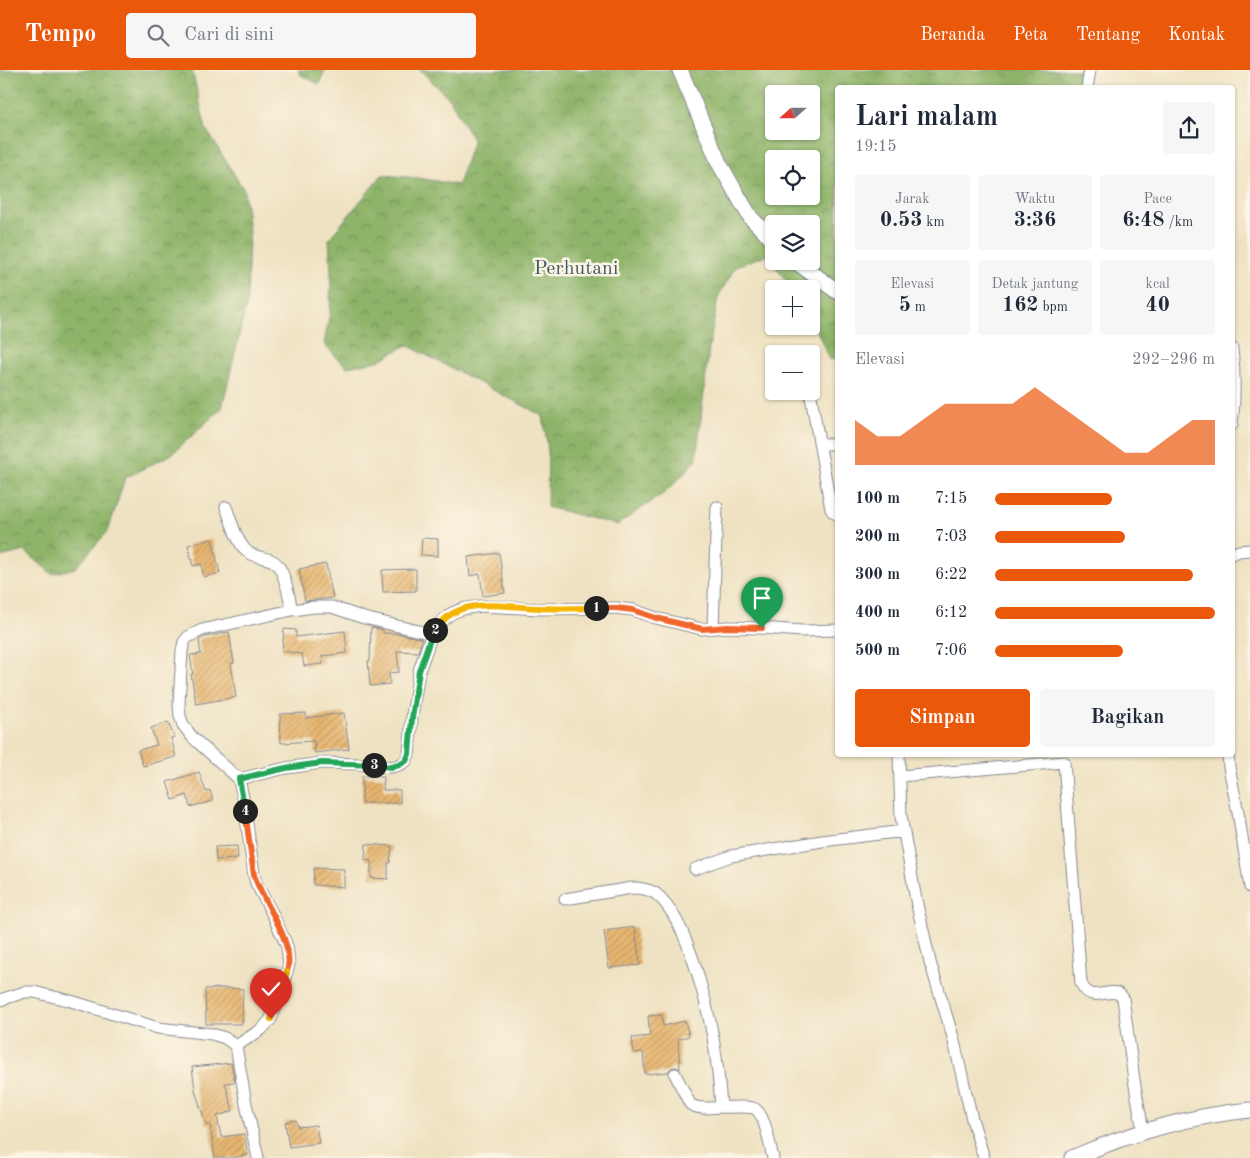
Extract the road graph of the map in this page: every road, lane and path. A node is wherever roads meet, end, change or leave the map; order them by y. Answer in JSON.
{"nodes":[{"id":1,"x":680,"y":70,"type":"edge"},
{"id":2,"x":1090,"y":70,"type":"edge"},
{"id":3,"x":1088,"y":85,"type":"edge"},
{"id":4,"x":765,"y":232,"type":"edge"},
{"id":5,"x":807,"y":270,"type":"edge"},
{"id":6,"x":835,"y":290,"type":"edge"},
{"id":7,"x":812,"y":400,"type":"edge"},
{"id":8,"x":820,"y":444,"type":"junction"},
{"id":9,"x":835,"y":444,"type":"edge"},
{"id":10,"x":717,"y":507,"type":"dead end"},
{"id":11,"x":226,"y":508,"type":"dead end"},
{"id":12,"x":835,"y":513,"type":"edge"},
{"id":13,"x":1250,"y":550,"type":"edge"},
{"id":14,"x":1235,"y":553,"type":"edge"},
{"id":15,"x":292,"y":610,"type":"junction"},
{"id":16,"x":713,"y":628,"type":"junction"},
{"id":17,"x":835,"y":630,"type":"edge"},
{"id":18,"x":432,"y":634,"type":"junction"},
{"id":19,"x":899,"y":757,"type":"edge"},
{"id":20,"x":1228,"y":757,"type":"edge"},
{"id":21,"x":1065,"y":758,"type":"edge"},
{"id":22,"x":900,"y":776,"type":"junction"},
{"id":23,"x":239,"y":779,"type":"junction"},
{"id":24,"x":904,"y":831,"type":"junction"},
{"id":25,"x":695,"y":869,"type":"dead end"},
{"id":26,"x":1250,"y":887,"type":"edge"},
{"id":27,"x":566,"y":899,"type":"dead end"},
{"id":28,"x":0,"y":1000,"type":"edge"},
{"id":29,"x":236,"y":1046,"type":"junction"},
{"id":30,"x":675,"y":1074,"type":"dead end"},
{"id":31,"x":721,"y":1107,"type":"junction"},
{"id":32,"x":1250,"y":1110,"type":"edge"},
{"id":33,"x":1143,"y":1131,"type":"junction"},
{"id":34,"x":1075,"y":1157,"type":"edge"},
{"id":35,"x":258,"y":1158,"type":"edge"},
{"id":36,"x":773,"y":1158,"type":"edge"},
{"id":37,"x":984,"y":1158,"type":"edge"}],
"edges":[{"from":1,"to":4,"type":"main road"},
{"from":2,"to":3,"type":"street"},
{"from":5,"to":6,"type":"main road"},
{"from":7,"to":8,"type":"street"},
{"from":8,"to":9,"type":"street"},
{"from":8,"to":12,"type":"street"},
{"from":10,"to":16,"type":"street"},
{"from":11,"to":15,"type":"street"},
{"from":13,"to":14,"type":"street"},
{"from":15,"to":18,"type":"street"},
{"from":15,"to":23,"type":"street"},
{"from":16,"to":17,"type":"street"},
{"from":16,"to":18,"type":"street"},
{"from":18,"to":23,"type":"street"},
{"from":19,"to":22,"type":"street"},
{"from":20,"to":26,"type":"street"},
{"from":21,"to":22,"type":"street"},
{"from":21,"to":33,"type":"street"},
{"from":22,"to":24,"type":"street"},
{"from":23,"to":29,"type":"street"},
{"from":24,"to":25,"type":"street"},
{"from":24,"to":37,"type":"street"},
{"from":27,"to":31,"type":"street"},
{"from":28,"to":29,"type":"street"},
{"from":29,"to":35,"type":"street"},
{"from":30,"to":31,"type":"street"},
{"from":31,"to":36,"type":"street"},
{"from":32,"to":33,"type":"main road"},
{"from":33,"to":34,"type":"main road"}]}
